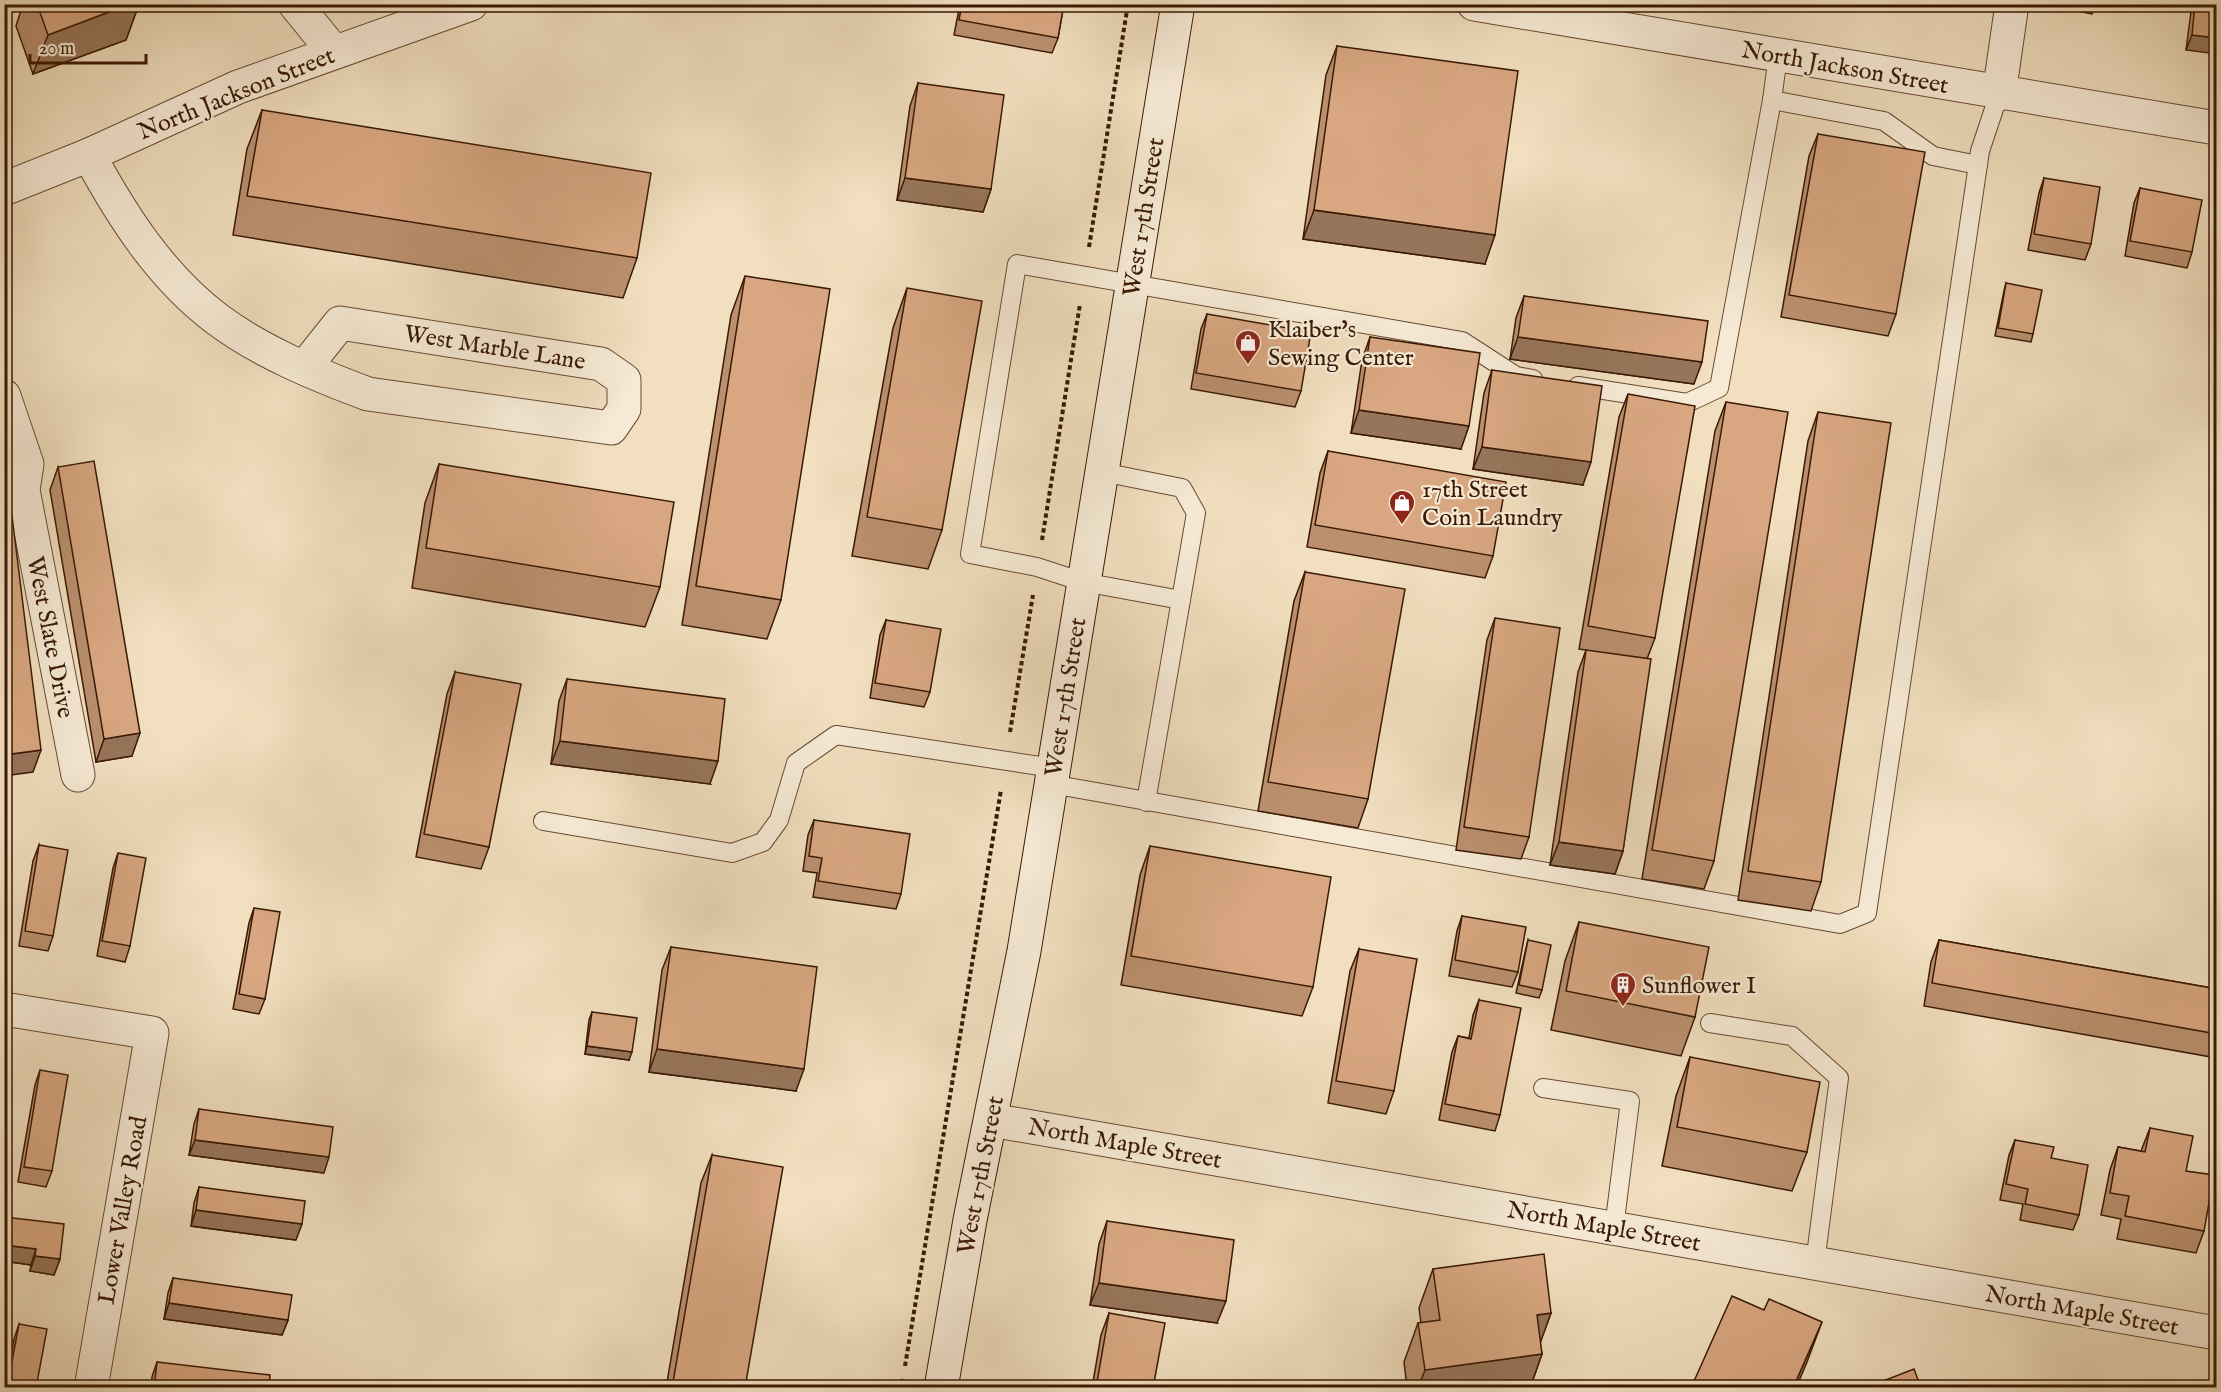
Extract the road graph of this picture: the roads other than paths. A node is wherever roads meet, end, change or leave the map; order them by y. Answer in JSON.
{"nodes":[{"id":1,"x":295,"y":4,"type":"edge"},
{"id":2,"x":471,"y":4,"type":"edge"},
{"id":3,"x":1178,"y":4,"type":"edge"},
{"id":4,"x":1474,"y":4,"type":"edge"},
{"id":5,"x":2012,"y":4,"type":"edge"},
{"id":6,"x":334,"y":52,"type":"junction"},
{"id":7,"x":1778,"y":56,"type":"junction"},
{"id":8,"x":1999,"y":93,"type":"junction"},
{"id":9,"x":1772,"y":99,"type":"junction"},
{"id":10,"x":2217,"y":128,"type":"edge"},
{"id":11,"x":89,"y":155,"type":"junction"},
{"id":12,"x":1978,"y":165,"type":"junction"},
{"id":13,"x":4,"y":189,"type":"edge"},
{"id":14,"x":1133,"y":283,"type":"junction"},
{"id":15,"x":305,"y":366,"type":"junction"},
{"id":16,"x":4,"y":396,"type":"edge"},
{"id":17,"x":1102,"y":472,"type":"junction"},
{"id":18,"x":1083,"y":582,"type":"junction"},
{"id":19,"x":1181,"y":600,"type":"junction"},
{"id":20,"x":78,"y":775,"type":"dead end"},
{"id":21,"x":1052,"y":776,"type":"junction"},
{"id":22,"x":1146,"y":802,"type":"junction"},
{"id":23,"x":543,"y":821,"type":"dead end"},
{"id":24,"x":4,"y":1009,"type":"edge"},
{"id":25,"x":1710,"y":1023,"type":"dead end"},
{"id":26,"x":1543,"y":1088,"type":"dead end"},
{"id":27,"x":991,"y":1120,"type":"junction"},
{"id":28,"x":1614,"y":1228,"type":"junction"},
{"id":29,"x":1815,"y":1263,"type":"junction"},
{"id":30,"x":2217,"y":1333,"type":"edge"},
{"id":31,"x":90,"y":1388,"type":"edge"},
{"id":32,"x":941,"y":1388,"type":"edge"}],
"edges":[{"from":1,"to":6,"type":"street"},
{"from":2,"to":6,"type":"street","name":"North Jackson Street"},
{"from":3,"to":14,"type":"street","name":"West 17th Street"},
{"from":4,"to":7,"type":"street","name":"North Jackson Street"},
{"from":5,"to":8,"type":"street"},
{"from":6,"to":11,"type":"street","name":"North Jackson Street"},
{"from":7,"to":8,"type":"street","name":"North Jackson Street"},
{"from":7,"to":9,"type":"lane"},
{"from":8,"to":10,"type":"street","name":"North Jackson Street"},
{"from":8,"to":12,"type":"lane"},
{"from":9,"to":12,"type":"lane"},
{"from":9,"to":14,"type":"lane"},
{"from":11,"to":13,"type":"street","name":"North Jackson Street"},
{"from":11,"to":15,"type":"street","name":"West Marble Lane"},
{"from":12,"to":22,"type":"lane"},
{"from":14,"to":17,"type":"street","name":"West 17th Street"},
{"from":14,"to":18,"type":"lane"},
{"from":15,"to":15,"type":"street","name":"West Marble Lane"},
{"from":16,"to":20,"type":"street","name":"West Slate Drive"},
{"from":17,"to":18,"type":"street","name":"West 17th Street"},
{"from":17,"to":19,"type":"lane"},
{"from":18,"to":19,"type":"lane"},
{"from":18,"to":21,"type":"street","name":"West 17th Street"},
{"from":19,"to":22,"type":"lane"},
{"from":21,"to":22,"type":"lane"},
{"from":21,"to":23,"type":"lane"},
{"from":21,"to":27,"type":"street","name":"West 17th Street"},
{"from":24,"to":31,"type":"street","name":"Lower Valley Road"},
{"from":25,"to":29,"type":"lane"},
{"from":26,"to":28,"type":"lane"},
{"from":27,"to":28,"type":"street","name":"North Maple Street"},
{"from":27,"to":32,"type":"street","name":"West 17th Street"},
{"from":28,"to":29,"type":"street","name":"North Maple Street"},
{"from":29,"to":30,"type":"street","name":"North Maple Street"}]}
